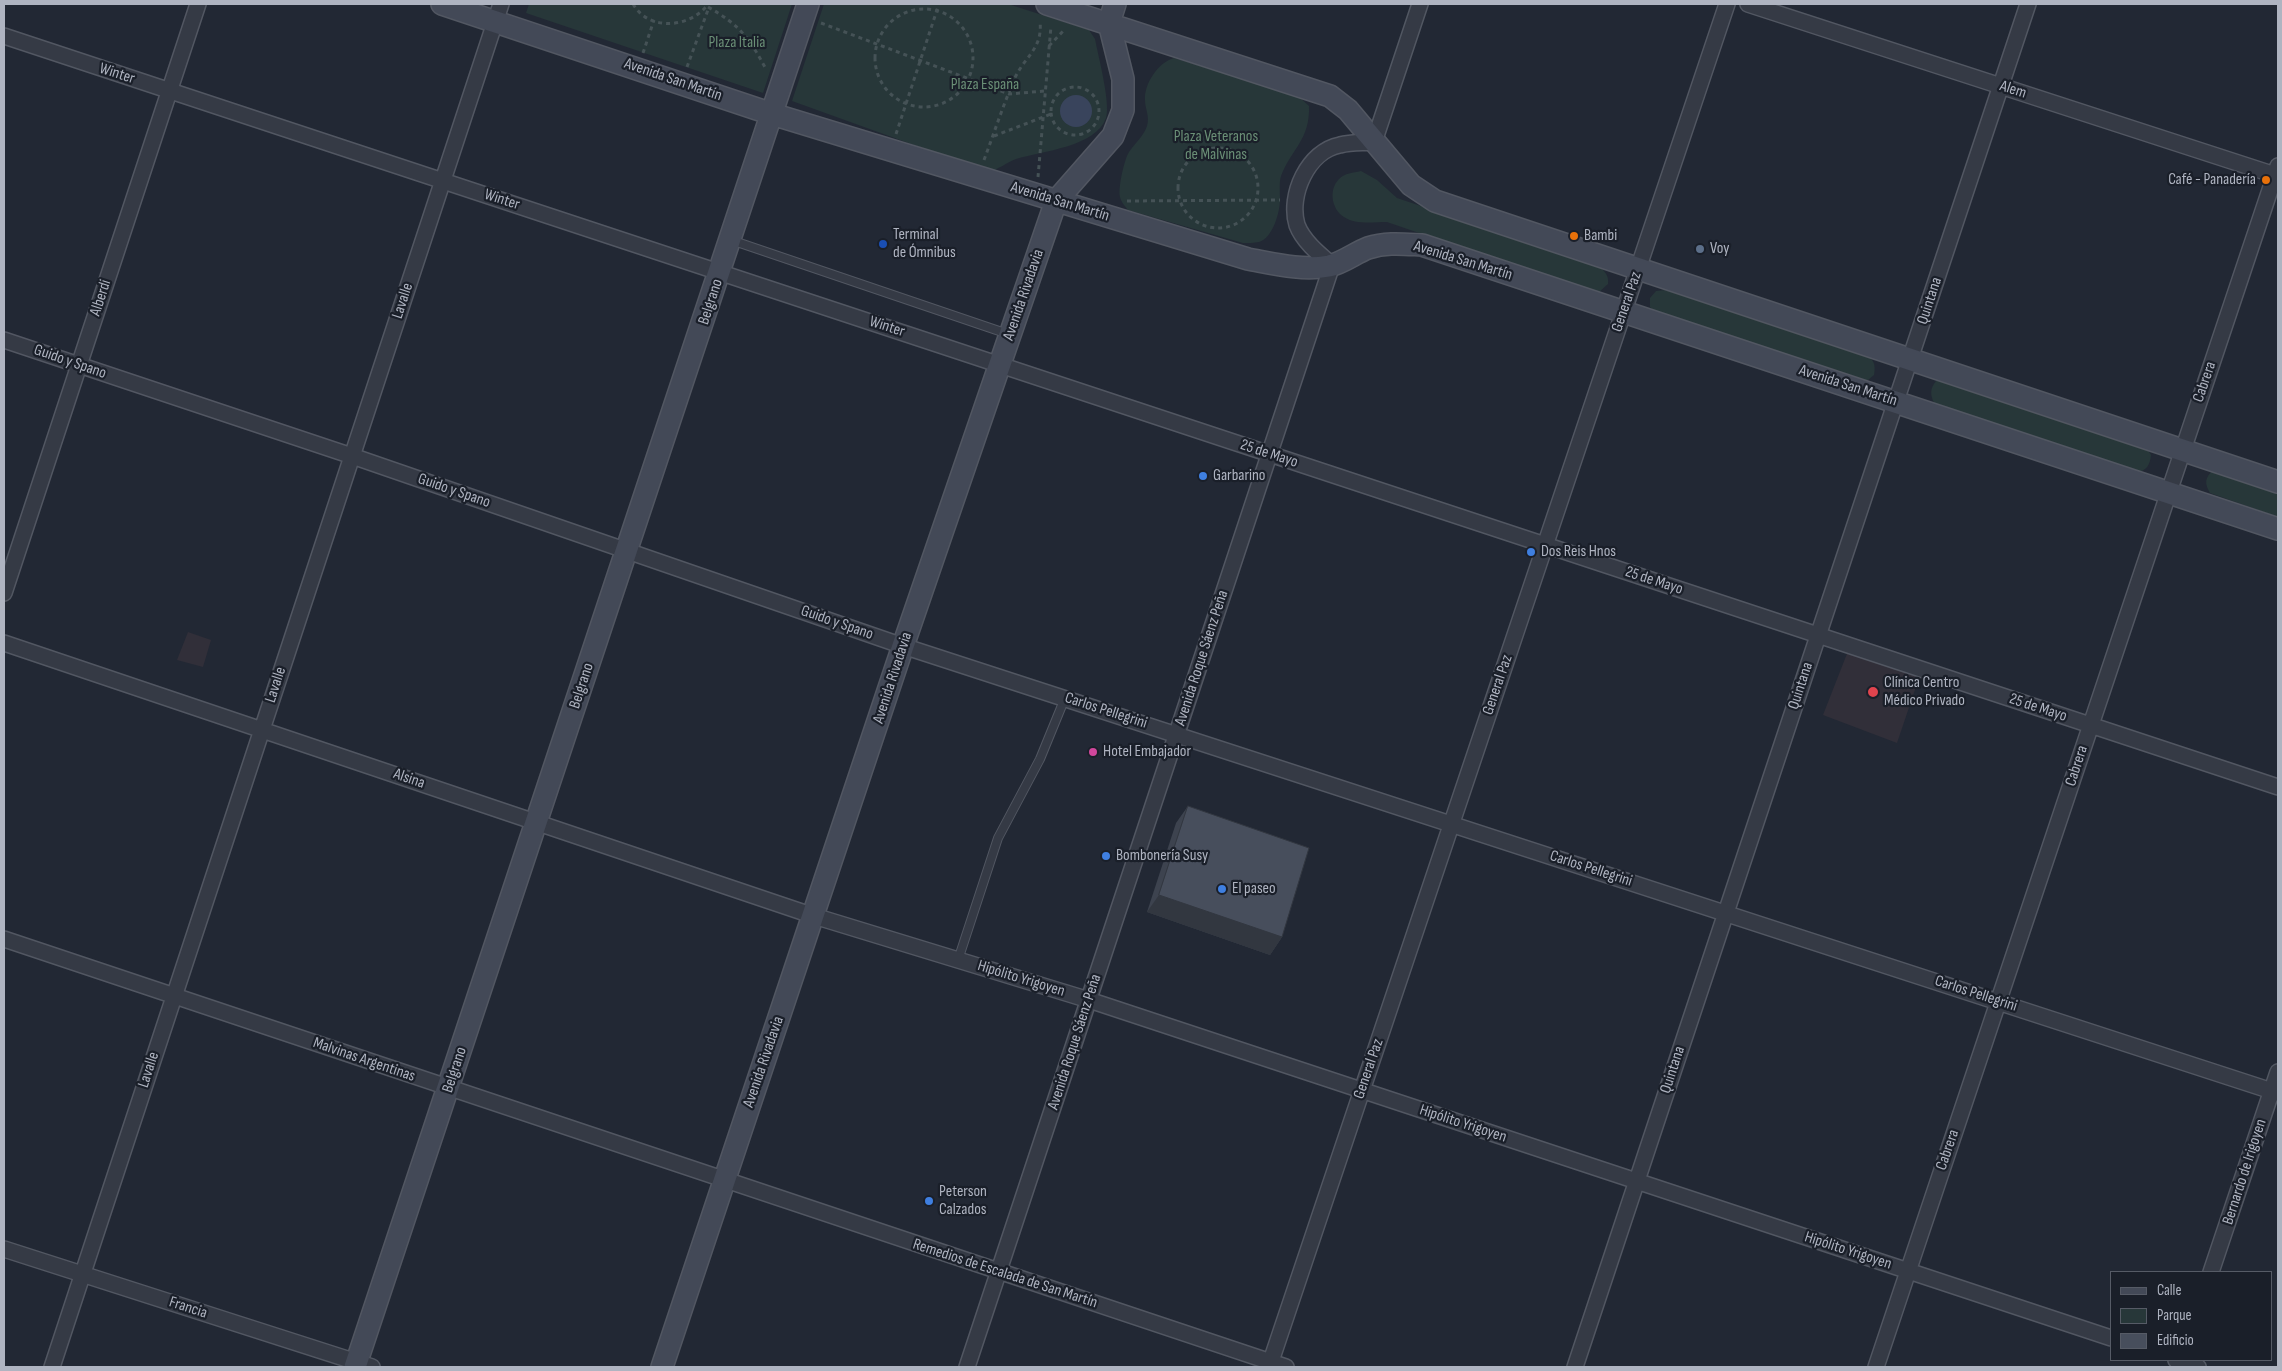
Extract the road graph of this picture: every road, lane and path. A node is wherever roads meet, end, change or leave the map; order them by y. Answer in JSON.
{"nodes":[{"id":1,"x":198,"y":4,"type":"edge"},
{"id":2,"x":442,"y":4,"type":"edge"},
{"id":3,"x":634,"y":4,"type":"edge"},
{"id":4,"x":939,"y":4,"type":"edge"},
{"id":5,"x":1420,"y":4,"type":"edge"},
{"id":6,"x":1727,"y":4,"type":"edge"},
{"id":7,"x":1748,"y":4,"type":"edge"},
{"id":8,"x":2028,"y":4,"type":"edge"},
{"id":9,"x":709,"y":5,"type":"edge"},
{"id":10,"x":806,"y":10,"type":"edge"},
{"id":11,"x":1046,"y":10,"type":"edge"},
{"id":12,"x":937,"y":11,"type":"junction"},
{"id":13,"x":498,"y":12,"type":"edge"},
{"id":14,"x":1112,"y":14,"type":"edge"},
{"id":15,"x":654,"y":20,"type":"junction"},
{"id":16,"x":4,"y":36,"type":"edge"},
{"id":17,"x":877,"y":44,"type":"junction"},
{"id":18,"x":920,"y":61,"type":"junction"},
{"id":19,"x":637,"y":68,"type":"junction"},
{"id":20,"x":968,"y":79,"type":"junction"},
{"id":21,"x":681,"y":83,"type":"junction"},
{"id":22,"x":2000,"y":86,"type":"junction"},
{"id":23,"x":169,"y":91,"type":"junction"},
{"id":24,"x":1045,"y":91,"type":"junction"},
{"id":25,"x":1009,"y":94,"type":"junction"},
{"id":26,"x":776,"y":104,"type":"junction"},
{"id":27,"x":906,"y":104,"type":"junction"},
{"id":28,"x":1051,"y":114,"type":"junction"},
{"id":29,"x":1043,"y":118,"type":"junction"},
{"id":30,"x":993,"y":136,"type":"junction"},
{"id":31,"x":1374,"y":142,"type":"junction"},
{"id":32,"x":891,"y":150,"type":"junction"},
{"id":33,"x":2277,"y":172,"type":"edge"},
{"id":34,"x":978,"y":177,"type":"junction"},
{"id":35,"x":443,"y":180,"type":"junction"},
{"id":36,"x":1036,"y":195,"type":"junction"},
{"id":37,"x":1123,"y":200,"type":"dead end"},
{"id":38,"x":1180,"y":200,"type":"junction"},
{"id":39,"x":1256,"y":200,"type":"junction"},
{"id":40,"x":1297,"y":200,"type":"junction"},
{"id":41,"x":1056,"y":201,"type":"junction"},
{"id":42,"x":731,"y":240,"type":"junction"},
{"id":43,"x":1332,"y":265,"type":"junction"},
{"id":44,"x":1637,"y":270,"type":"junction"},
{"id":45,"x":720,"y":273,"type":"junction"},
{"id":46,"x":1623,"y":312,"type":"junction"},
{"id":47,"x":1011,"y":335,"type":"junction"},
{"id":48,"x":4,"y":340,"type":"edge"},
{"id":49,"x":1910,"y":360,"type":"junction"},
{"id":50,"x":79,"y":365,"type":"junction"},
{"id":51,"x":1000,"y":365,"type":"junction"},
{"id":52,"x":1896,"y":402,"type":"junction"},
{"id":53,"x":2182,"y":451,"type":"junction"},
{"id":54,"x":1269,"y":454,"type":"junction"},
{"id":55,"x":352,"y":456,"type":"junction"},
{"id":56,"x":2278,"y":482,"type":"edge"},
{"id":57,"x":2168,"y":492,"type":"junction"},
{"id":58,"x":2278,"y":529,"type":"edge"},
{"id":59,"x":1545,"y":545,"type":"junction"},
{"id":60,"x":627,"y":552,"type":"junction"},
{"id":61,"x":4,"y":593,"type":"edge"},
{"id":62,"x":1818,"y":635,"type":"junction"},
{"id":63,"x":4,"y":643,"type":"edge"},
{"id":64,"x":903,"y":646,"type":"junction"},
{"id":65,"x":1064,"y":698,"type":"junction"},
{"id":66,"x":2091,"y":725,"type":"junction"},
{"id":67,"x":262,"y":730,"type":"junction"},
{"id":68,"x":1176,"y":734,"type":"junction"},
{"id":69,"x":2278,"y":787,"type":"edge"},
{"id":70,"x":537,"y":822,"type":"junction"},
{"id":71,"x":1451,"y":824,"type":"junction"},
{"id":72,"x":1726,"y":913,"type":"junction"},
{"id":73,"x":814,"y":916,"type":"junction"},
{"id":74,"x":4,"y":939,"type":"edge"},
{"id":75,"x":958,"y":960,"type":"junction"},
{"id":76,"x":174,"y":996,"type":"junction"},
{"id":77,"x":1089,"y":1000,"type":"junction"},
{"id":78,"x":1998,"y":1002,"type":"junction"},
{"id":79,"x":2278,"y":1072,"type":"edge"},
{"id":80,"x":448,"y":1089,"type":"junction"},
{"id":81,"x":1362,"y":1090,"type":"junction"},
{"id":82,"x":2275,"y":1092,"type":"edge"},
{"id":83,"x":724,"y":1181,"type":"junction"},
{"id":84,"x":1636,"y":1181,"type":"junction"},
{"id":85,"x":4,"y":1248,"type":"edge"},
{"id":86,"x":1908,"y":1271,"type":"junction"},
{"id":87,"x":2211,"y":1271,"type":"edge"},
{"id":88,"x":999,"y":1272,"type":"junction"},
{"id":89,"x":82,"y":1274,"type":"junction"},
{"id":90,"x":2110,"y":1338,"type":"edge"},
{"id":91,"x":2180,"y":1362,"type":"edge"},
{"id":92,"x":1270,"y":1365,"type":"edge"},
{"id":93,"x":361,"y":1366,"type":"edge"},
{"id":94,"x":52,"y":1367,"type":"edge"},
{"id":95,"x":662,"y":1367,"type":"edge"},
{"id":96,"x":967,"y":1367,"type":"edge"},
{"id":97,"x":1286,"y":1367,"type":"edge"},
{"id":98,"x":1575,"y":1367,"type":"edge"},
{"id":99,"x":1876,"y":1367,"type":"edge"},
{"id":100,"x":2198,"y":1367,"type":"edge"}],
"edges":[{"from":1,"to":23,"type":"street","name":"Alberdi"},
{"from":2,"to":13,"type":"main road","name":"Avenida San Martín"},
{"from":3,"to":15,"type":"path"},
{"from":4,"to":12,"type":"path"},
{"from":5,"to":31,"type":"street"},
{"from":6,"to":44,"type":"street","name":"General Paz"},
{"from":7,"to":22,"type":"street","name":"Alem"},
{"from":8,"to":22,"type":"street","name":"Quintana"},
{"from":9,"to":15,"type":"path"},
{"from":9,"to":21,"type":"path"},
{"from":9,"to":26,"type":"path"},
{"from":10,"to":17,"type":"path"},
{"from":10,"to":26,"type":"main road","name":"Belgrano"},
{"from":11,"to":14,"type":"main road"},
{"from":11,"to":24,"type":"path"},
{"from":11,"to":25,"type":"path"},
{"from":12,"to":17,"type":"path"},
{"from":12,"to":18,"type":"path"},
{"from":12,"to":20,"type":"path"},
{"from":13,"to":19,"type":"main road","name":"Avenida San Martín"},
{"from":13,"to":35,"type":"street","name":"Lavalle"},
{"from":14,"to":31,"type":"main road"},
{"from":14,"to":41,"type":"main road","name":"Avenida Rivadavia"},
{"from":15,"to":19,"type":"path"},
{"from":16,"to":23,"type":"street","name":"Winter"},
{"from":17,"to":18,"type":"path"},
{"from":17,"to":27,"type":"path"},
{"from":18,"to":20,"type":"path"},
{"from":18,"to":27,"type":"path"},
{"from":19,"to":21,"type":"main road","name":"Avenida San Martín"},
{"from":20,"to":25,"type":"path"},
{"from":20,"to":27,"type":"path"},
{"from":21,"to":26,"type":"main road","name":"Avenida San Martín"},
{"from":22,"to":33,"type":"street","name":"Alem"},
{"from":22,"to":49,"type":"street","name":"Quintana"},
{"from":23,"to":35,"type":"street","name":"Winter"},
{"from":23,"to":50,"type":"street","name":"Alberdi"},
{"from":24,"to":25,"type":"path"},
{"from":24,"to":29,"type":"path"},
{"from":25,"to":30,"type":"path"},
{"from":26,"to":32,"type":"main road","name":"Avenida San Martín"},
{"from":26,"to":42,"type":"main road","name":"Belgrano"},
{"from":27,"to":32,"type":"path"},
{"from":28,"to":28,"type":"path"},
{"from":28,"to":29,"type":"path"},
{"from":29,"to":30,"type":"path"},
{"from":29,"to":36,"type":"path"},
{"from":30,"to":34,"type":"path"},
{"from":31,"to":40,"type":"street"},
{"from":31,"to":44,"type":"main road"},
{"from":32,"to":34,"type":"main road","name":"Avenida San Martín"},
{"from":33,"to":53,"type":"street","name":"Cabrera"},
{"from":34,"to":36,"type":"main road","name":"Avenida San Martín"},
{"from":35,"to":45,"type":"street","name":"Winter"},
{"from":35,"to":55,"type":"street","name":"Lavalle"},
{"from":36,"to":41,"type":"main road","name":"Avenida San Martín"},
{"from":37,"to":38,"type":"path"},
{"from":38,"to":39,"type":"path"},
{"from":38,"to":39,"type":"path"},
{"from":38,"to":39,"type":"path"},
{"from":39,"to":40,"type":"path"},
{"from":40,"to":43,"type":"street"},
{"from":41,"to":43,"type":"main road","name":"Avenida San Martín"},
{"from":41,"to":47,"type":"main road","name":"Avenida Rivadavia"},
{"from":42,"to":45,"type":"main road","name":"Belgrano"},
{"from":42,"to":47,"type":"lane"},
{"from":43,"to":46,"type":"main road","name":"Avenida San Martín"},
{"from":43,"to":54,"type":"street","name":"Avenida Roque Sáenz Peña"},
{"from":44,"to":46,"type":"street","name":"General Paz"},
{"from":44,"to":49,"type":"main road"},
{"from":45,"to":51,"type":"street","name":"Winter"},
{"from":45,"to":60,"type":"main road","name":"Belgrano"},
{"from":46,"to":52,"type":"main road","name":"Avenida San Martín"},
{"from":46,"to":59,"type":"street","name":"General Paz"},
{"from":47,"to":51,"type":"main road","name":"Avenida Rivadavia"},
{"from":48,"to":50,"type":"street","name":"Guido y Spano"},
{"from":49,"to":52,"type":"street","name":"Quintana"},
{"from":49,"to":53,"type":"main road"},
{"from":50,"to":55,"type":"street","name":"Guido y Spano"},
{"from":50,"to":61,"type":"street","name":"Alberdi"},
{"from":51,"to":54,"type":"street","name":"25 de Mayo"},
{"from":51,"to":64,"type":"main road","name":"Avenida Rivadavia"},
{"from":52,"to":57,"type":"main road","name":"Avenida San Martín"},
{"from":52,"to":62,"type":"street","name":"Quintana"},
{"from":53,"to":56,"type":"main road"},
{"from":53,"to":57,"type":"street","name":"Cabrera"},
{"from":54,"to":59,"type":"street","name":"25 de Mayo"},
{"from":54,"to":68,"type":"street","name":"Avenida Roque Sáenz Peña"},
{"from":55,"to":60,"type":"street","name":"Guido y Spano"},
{"from":55,"to":67,"type":"street","name":"Lavalle"},
{"from":57,"to":58,"type":"main road","name":"Avenida San Martín"},
{"from":57,"to":66,"type":"street","name":"Cabrera"},
{"from":59,"to":62,"type":"street","name":"25 de Mayo"},
{"from":59,"to":71,"type":"street","name":"General Paz"},
{"from":60,"to":64,"type":"street","name":"Guido y Spano"},
{"from":60,"to":70,"type":"main road","name":"Belgrano"},
{"from":62,"to":66,"type":"street","name":"25 de Mayo"},
{"from":62,"to":72,"type":"street","name":"Quintana"},
{"from":63,"to":67,"type":"street","name":"Alsina"},
{"from":64,"to":65,"type":"street","name":"Carlos Pellegrini"},
{"from":64,"to":73,"type":"main road","name":"Avenida Rivadavia"},
{"from":65,"to":68,"type":"street","name":"Carlos Pellegrini"},
{"from":65,"to":75,"type":"lane"},
{"from":66,"to":69,"type":"street","name":"25 de Mayo"},
{"from":66,"to":78,"type":"street","name":"Cabrera"},
{"from":67,"to":70,"type":"street","name":"Alsina"},
{"from":67,"to":76,"type":"street","name":"Lavalle"},
{"from":68,"to":71,"type":"street","name":"Carlos Pellegrini"},
{"from":68,"to":77,"type":"street","name":"Avenida Roque Sáenz Peña"},
{"from":70,"to":73,"type":"street","name":"Alsina"},
{"from":70,"to":80,"type":"main road","name":"Belgrano"},
{"from":71,"to":72,"type":"street","name":"Carlos Pellegrini"},
{"from":71,"to":81,"type":"street","name":"General Paz"},
{"from":72,"to":78,"type":"street","name":"Carlos Pellegrini"},
{"from":72,"to":84,"type":"street","name":"Quintana"},
{"from":73,"to":75,"type":"street","name":"Hipólito Yrigoyen"},
{"from":73,"to":83,"type":"main road","name":"Avenida Rivadavia"},
{"from":74,"to":76,"type":"street","name":"Malvinas Argentinas"},
{"from":75,"to":77,"type":"street","name":"Hipólito Yrigoyen"},
{"from":76,"to":80,"type":"street","name":"Malvinas Argentinas"},
{"from":76,"to":89,"type":"street","name":"Lavalle"},
{"from":77,"to":81,"type":"street","name":"Hipólito Yrigoyen"},
{"from":77,"to":88,"type":"street","name":"Avenida Roque Sáenz Peña"},
{"from":78,"to":82,"type":"street","name":"Carlos Pellegrini"},
{"from":78,"to":86,"type":"street","name":"Cabrera"},
{"from":79,"to":82,"type":"street","name":"Bernardo de Irigoyen"},
{"from":80,"to":83,"type":"street","name":"Malvinas Argentinas"},
{"from":80,"to":93,"type":"main road","name":"Belgrano"},
{"from":81,"to":84,"type":"street","name":"Hipólito Yrigoyen"},
{"from":81,"to":92,"type":"street","name":"General Paz"},
{"from":82,"to":87,"type":"street","name":"Bernardo de Irigoyen"},
{"from":83,"to":88,"type":"street","name":"Remedios de Escalada de San Martín"},
{"from":83,"to":95,"type":"main road","name":"Avenida Rivadavia"},
{"from":84,"to":86,"type":"street","name":"Hipólito Yrigoyen"},
{"from":84,"to":98,"type":"street","name":"Quintana"},
{"from":85,"to":89,"type":"street","name":"Francia"},
{"from":86,"to":90,"type":"street","name":"Hipólito Yrigoyen"},
{"from":86,"to":99,"type":"street","name":"Cabrera"},
{"from":88,"to":92,"type":"street","name":"Remedios de Escalada de San Martín"},
{"from":88,"to":96,"type":"street","name":"Avenida Roque Sáenz Peña"},
{"from":89,"to":93,"type":"street","name":"Francia"},
{"from":89,"to":94,"type":"street","name":"Lavalle"},
{"from":91,"to":100,"type":"street"},
{"from":92,"to":97,"type":"street","name":"Remedios de Escalada de San Martín"}]}
